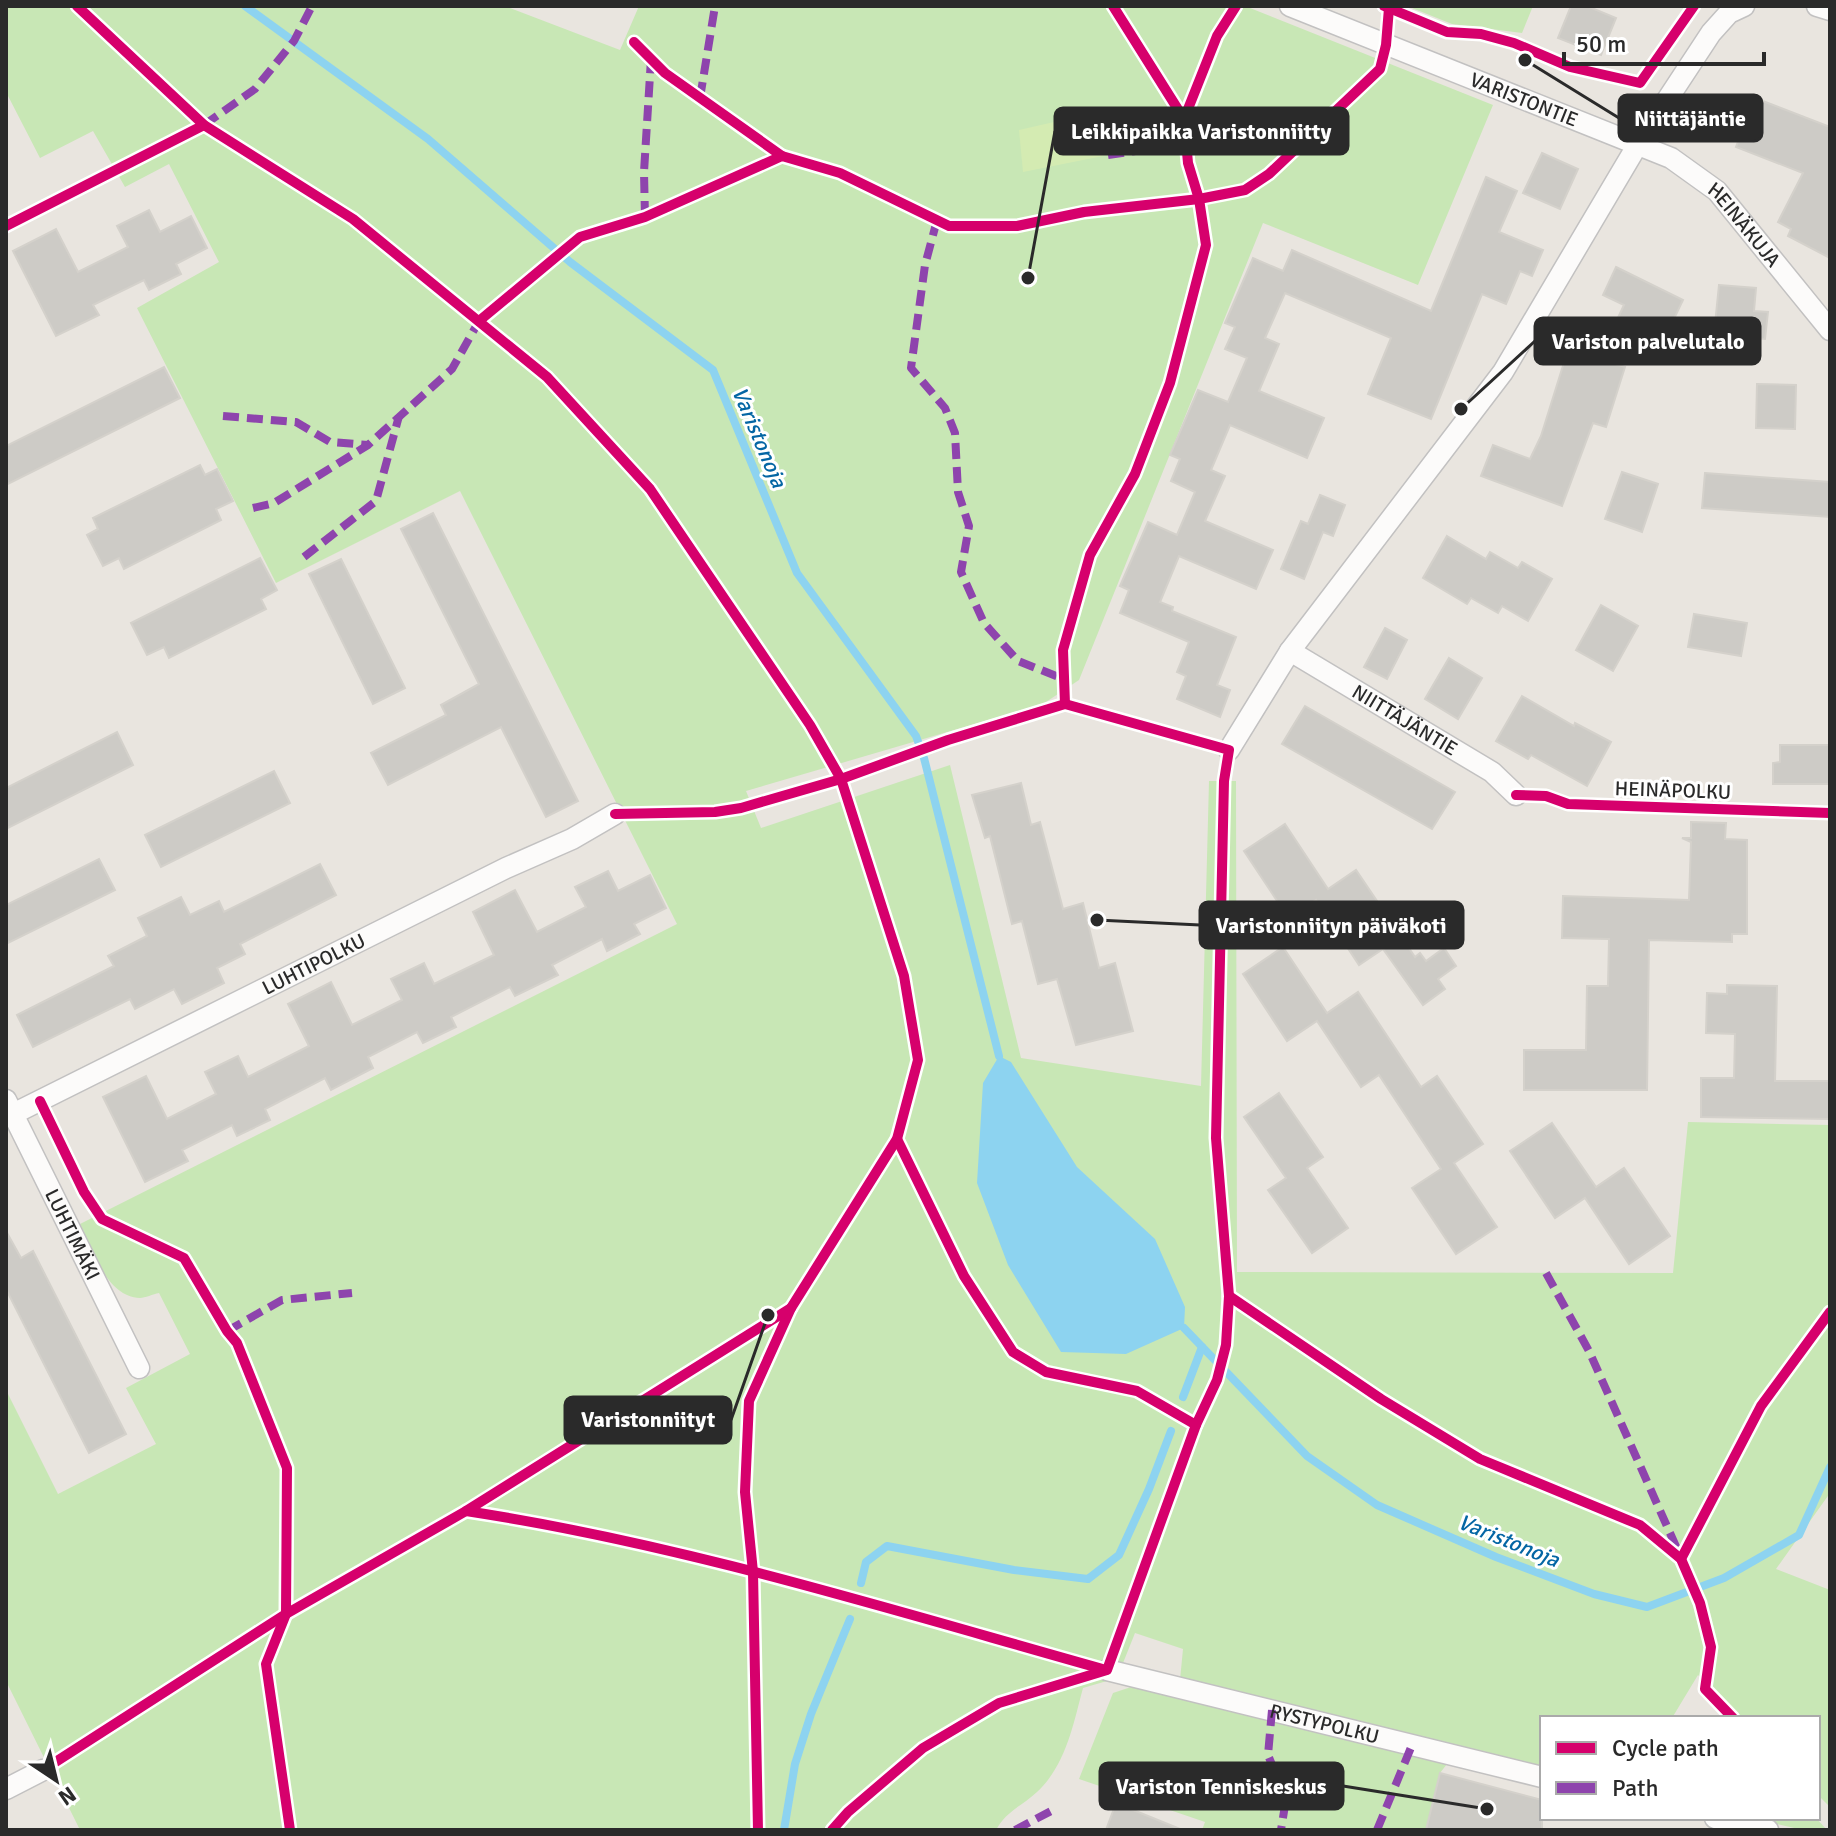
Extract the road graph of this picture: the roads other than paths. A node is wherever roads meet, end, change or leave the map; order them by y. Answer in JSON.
{"nodes":[{"id":1,"x":1290,"y":6,"type":"edge"},
{"id":2,"x":1744,"y":6,"type":"edge"},
{"id":3,"x":1817,"y":6,"type":"edge"},
{"id":4,"x":1830,"y":10,"type":"edge"},
{"id":5,"x":1638,"y":144,"type":"junction"},
{"id":6,"x":100,"y":178,"type":"dead end"},
{"id":7,"x":6,"y":226,"type":"edge"},
{"id":8,"x":1830,"y":330,"type":"edge"},
{"id":9,"x":1290,"y":651,"type":"junction"},
{"id":10,"x":1229,"y":750,"type":"dead end"},
{"id":11,"x":1516,"y":795,"type":"dead end"},
{"id":12,"x":615,"y":814,"type":"dead end"},
{"id":13,"x":10,"y":1107,"type":"edge"},
{"id":14,"x":139,"y":1368,"type":"dead end"},
{"id":15,"x":1107,"y":1670,"type":"dead end"},
{"id":16,"x":43,"y":1770,"type":"dead end"},
{"id":17,"x":1540,"y":1777,"type":"edge"},
{"id":18,"x":6,"y":1789,"type":"edge"},
{"id":19,"x":1724,"y":1820,"type":"edge"},
{"id":20,"x":1768,"y":1830,"type":"edge"}],
"edges":[{"from":1,"to":5,"type":"street","name":"VARISTONTIE"},
{"from":2,"to":5,"type":"street"},
{"from":3,"to":4,"type":"street"},
{"from":5,"to":8,"type":"street","name":"HEINÄKUJA"},
{"from":5,"to":9,"type":"street"},
{"from":6,"to":7,"type":"lane"},
{"from":9,"to":10,"type":"street"},
{"from":9,"to":11,"type":"street","name":"NIITTÄJÄNTIE"},
{"from":12,"to":13,"type":"street","name":"LUHTIPOLKU"},
{"from":13,"to":14,"type":"street","name":"LUHTIMÄKI"},
{"from":15,"to":17,"type":"street","name":"RYSTYPOLKU"},
{"from":16,"to":18,"type":"street"},
{"from":19,"to":20,"type":"street"}]}
